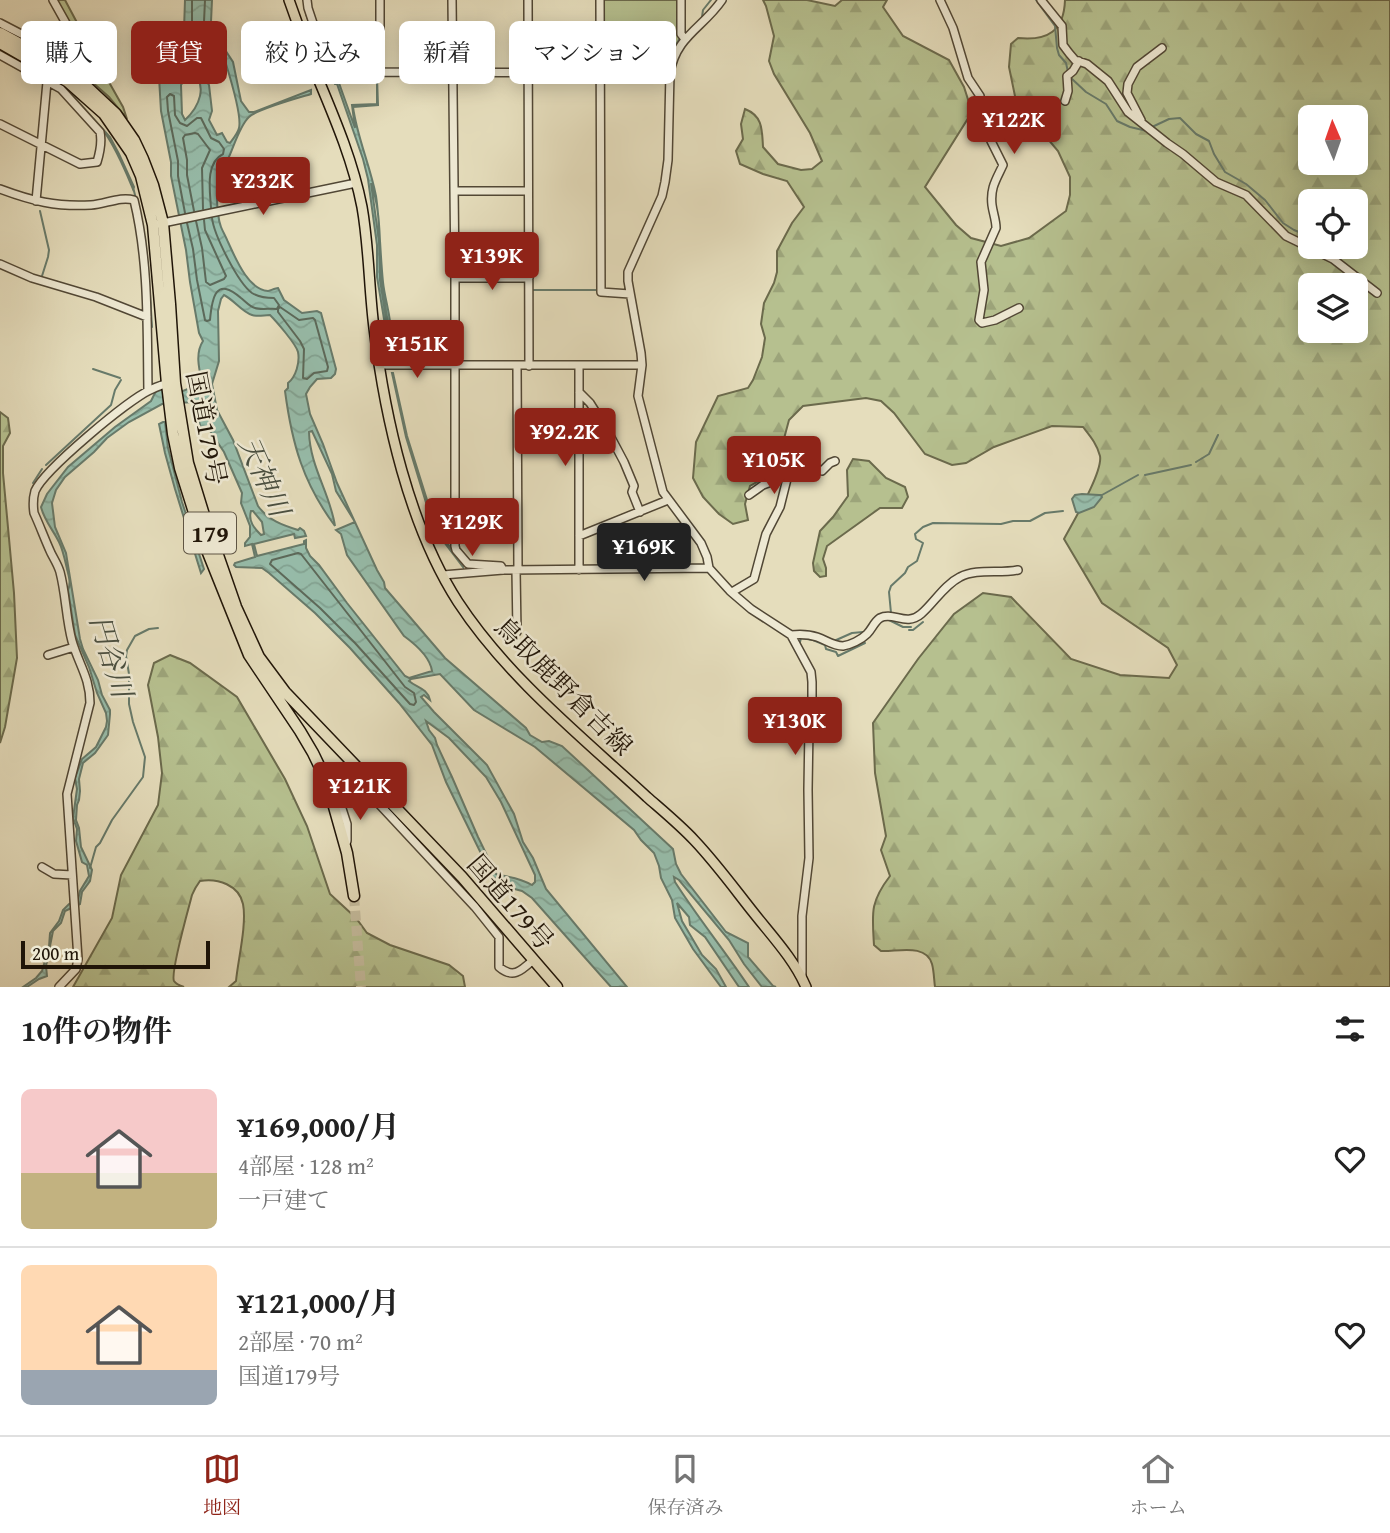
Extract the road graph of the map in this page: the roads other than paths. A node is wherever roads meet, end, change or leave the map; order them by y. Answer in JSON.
{"nodes":[{"id":1,"x":53,"y":0,"type":"edge"},
{"id":2,"x":289,"y":0,"type":"edge"},
{"id":3,"x":307,"y":0,"type":"edge"},
{"id":4,"x":380,"y":0,"type":"edge"},
{"id":5,"x":453,"y":0,"type":"edge"},
{"id":6,"x":528,"y":0,"type":"edge"},
{"id":7,"x":600,"y":0,"type":"edge"},
{"id":8,"x":681,"y":0,"type":"edge"},
{"id":9,"x":722,"y":0,"type":"edge"},
{"id":10,"x":940,"y":0,"type":"edge"},
{"id":11,"x":1041,"y":0,"type":"edge"},
{"id":12,"x":64,"y":21,"type":"edge"},
{"id":13,"x":297,"y":21,"type":"edge"},
{"id":14,"x":313,"y":21,"type":"edge"},
{"id":15,"x":380,"y":21,"type":"edge"},
{"id":16,"x":453,"y":21,"type":"edge"},
{"id":17,"x":528,"y":21,"type":"edge"},
{"id":18,"x":600,"y":21,"type":"edge"},
{"id":19,"x":0,"y":23,"type":"edge"},
{"id":20,"x":0,"y":33,"type":"edge"},
{"id":21,"x":21,"y":34,"type":"edge"},
{"id":22,"x":685,"y":39,"type":"junction"},
{"id":23,"x":0,"y":43,"type":"edge"},
{"id":24,"x":21,"y":44,"type":"edge"},
{"id":25,"x":1162,"y":48,"type":"dead end"},
{"id":26,"x":676,"y":51,"type":"edge"},
{"id":27,"x":0,"y":55,"type":"edge"},
{"id":28,"x":1079,"y":61,"type":"junction"},
{"id":29,"x":21,"y":67,"type":"edge"},
{"id":30,"x":47,"y":84,"type":"edge"},
{"id":31,"x":51,"y":84,"type":"edge"},
{"id":32,"x":85,"y":84,"type":"edge"},
{"id":33,"x":321,"y":84,"type":"edge"},
{"id":34,"x":453,"y":84,"type":"edge"},
{"id":35,"x":528,"y":84,"type":"edge"},
{"id":36,"x":601,"y":84,"type":"edge"},
{"id":37,"x":670,"y":84,"type":"edge"},
{"id":38,"x":1065,"y":101,"type":"dead end"},
{"id":39,"x":1141,"y":122,"type":"junction"},
{"id":40,"x":0,"y":124,"type":"edge"},
{"id":41,"x":42,"y":144,"type":"junction"},
{"id":42,"x":356,"y":183,"type":"junction"},
{"id":43,"x":0,"y":189,"type":"edge"},
{"id":44,"x":454,"y":191,"type":"junction"},
{"id":45,"x":528,"y":191,"type":"junction"},
{"id":46,"x":36,"y":201,"type":"junction"},
{"id":47,"x":158,"y":224,"type":"junction"},
{"id":48,"x":0,"y":264,"type":"edge"},
{"id":49,"x":455,"y":278,"type":"junction"},
{"id":50,"x":529,"y":278,"type":"junction"},
{"id":51,"x":1377,"y":293,"type":"dead end"},
{"id":52,"x":630,"y":294,"type":"junction"},
{"id":53,"x":1018,"y":308,"type":"dead end"},
{"id":54,"x":147,"y":317,"type":"junction"},
{"id":55,"x":380,"y":365,"type":"junction"},
{"id":56,"x":579,"y":365,"type":"junction"},
{"id":57,"x":642,"y":365,"type":"junction"},
{"id":58,"x":455,"y":366,"type":"junction"},
{"id":59,"x":517,"y":366,"type":"junction"},
{"id":60,"x":529,"y":366,"type":"junction"},
{"id":61,"x":171,"y":383,"type":"junction"},
{"id":62,"x":148,"y":391,"type":"junction"},
{"id":63,"x":579,"y":392,"type":"junction"},
{"id":64,"x":835,"y":461,"type":"dead end"},
{"id":65,"x":787,"y":476,"type":"junction"},
{"id":66,"x":749,"y":495,"type":"dead end"},
{"id":67,"x":668,"y":500,"type":"junction"},
{"id":68,"x":640,"y":512,"type":"junction"},
{"id":69,"x":579,"y":536,"type":"junction"},
{"id":70,"x":709,"y":568,"type":"junction"},
{"id":71,"x":503,"y":570,"type":"junction"},
{"id":72,"x":517,"y":570,"type":"junction"},
{"id":73,"x":579,"y":570,"type":"junction"},
{"id":74,"x":1018,"y":570,"type":"dead end"},
{"id":75,"x":443,"y":575,"type":"junction"},
{"id":76,"x":732,"y":592,"type":"junction"},
{"id":77,"x":517,"y":632,"type":"dead end"},
{"id":78,"x":791,"y":635,"type":"junction"},
{"id":79,"x":74,"y":647,"type":"junction"},
{"id":80,"x":48,"y":655,"type":"dead end"},
{"id":81,"x":319,"y":765,"type":"junction"},
{"id":82,"x":358,"y":781,"type":"junction"},
{"id":83,"x":347,"y":853,"type":"junction"},
{"id":84,"x":42,"y":867,"type":"dead end"},
{"id":85,"x":72,"y":875,"type":"junction"},
{"id":86,"x":354,"y":896,"type":"tunnel mouth"},
{"id":87,"x":533,"y":960,"type":"junction"},
{"id":88,"x":804,"y":983,"type":"edge"},
{"id":89,"x":59,"y":987,"type":"edge"},
{"id":90,"x":557,"y":987,"type":"edge"}],
"edges":[{"from":1,"to":12,"type":"street"},
{"from":2,"to":13,"type":"main road","name":"鳥取鹿野倉吉線"},
{"from":3,"to":14,"type":"street"},
{"from":4,"to":15,"type":"street"},
{"from":5,"to":16,"type":"street"},
{"from":6,"to":17,"type":"street"},
{"from":7,"to":18,"type":"street"},
{"from":8,"to":22,"type":"street"},
{"from":9,"to":22,"type":"street"},
{"from":10,"to":53,"type":"street"},
{"from":11,"to":28,"type":"street"},
{"from":19,"to":21,"type":"street"},
{"from":20,"to":24,"type":"highway","name":"国道179号","number":"179"},
{"from":22,"to":26,"type":"street"},
{"from":23,"to":47,"type":"highway","name":"国道179号","number":"179"},
{"from":25,"to":39,"type":"street"},
{"from":27,"to":29,"type":"street"},
{"from":28,"to":38,"type":"street"},
{"from":28,"to":39,"type":"street"},
{"from":30,"to":41,"type":"street"},
{"from":31,"to":41,"type":"street"},
{"from":32,"to":47,"type":"highway","name":"国道179号","number":"179"},
{"from":33,"to":42,"type":"main road","name":"鳥取鹿野倉吉線"},
{"from":34,"to":44,"type":"street"},
{"from":35,"to":45,"type":"street"},
{"from":36,"to":52,"type":"street"},
{"from":37,"to":52,"type":"street"},
{"from":39,"to":51,"type":"street"},
{"from":40,"to":41,"type":"street"},
{"from":41,"to":46,"type":"street"},
{"from":42,"to":47,"type":"street"},
{"from":42,"to":55,"type":"main road","name":"鳥取鹿野倉吉線"},
{"from":43,"to":46,"type":"street"},
{"from":44,"to":45,"type":"street"},
{"from":44,"to":49,"type":"street"},
{"from":45,"to":50,"type":"street"},
{"from":46,"to":54,"type":"street"},
{"from":47,"to":61,"type":"highway","name":"国道179号","number":"179"},
{"from":48,"to":54,"type":"street"},
{"from":49,"to":50,"type":"street"},
{"from":49,"to":58,"type":"street"},
{"from":50,"to":60,"type":"street"},
{"from":52,"to":57,"type":"street"},
{"from":54,"to":62,"type":"street"},
{"from":55,"to":58,"type":"street"},
{"from":55,"to":75,"type":"main road","name":"鳥取鹿野倉吉線"},
{"from":56,"to":57,"type":"street"},
{"from":56,"to":60,"type":"street"},
{"from":56,"to":63,"type":"street"},
{"from":57,"to":67,"type":"street"},
{"from":58,"to":59,"type":"street"},
{"from":58,"to":71,"type":"street"},
{"from":59,"to":60,"type":"street"},
{"from":59,"to":72,"type":"street"},
{"from":61,"to":62,"type":"street"},
{"from":61,"to":81,"type":"highway","name":"国道179号","number":"179"},
{"from":61,"to":87,"type":"highway","name":"国道179号","number":"179"},
{"from":62,"to":79,"type":"street"},
{"from":63,"to":68,"type":"street"},
{"from":63,"to":69,"type":"street"},
{"from":64,"to":65,"type":"street"},
{"from":65,"to":66,"type":"street"},
{"from":65,"to":76,"type":"street"},
{"from":67,"to":68,"type":"street"},
{"from":67,"to":70,"type":"street"},
{"from":68,"to":69,"type":"street"},
{"from":69,"to":73,"type":"street"},
{"from":70,"to":73,"type":"street"},
{"from":70,"to":76,"type":"street"},
{"from":71,"to":72,"type":"street"},
{"from":71,"to":75,"type":"street"},
{"from":72,"to":73,"type":"street"},
{"from":72,"to":77,"type":"street"},
{"from":74,"to":78,"type":"street"},
{"from":75,"to":88,"type":"main road","name":"鳥取鹿野倉吉線"},
{"from":76,"to":78,"type":"street"},
{"from":78,"to":88,"type":"street"},
{"from":79,"to":80,"type":"street"},
{"from":79,"to":85,"type":"street"},
{"from":81,"to":82,"type":"street"},
{"from":81,"to":83,"type":"highway","name":"国道179号","number":"179"},
{"from":82,"to":83,"type":"street"},
{"from":82,"to":87,"type":"street"},
{"from":83,"to":86,"type":"highway","name":"国道179号","number":"179"},
{"from":84,"to":85,"type":"street"},
{"from":85,"to":89,"type":"street"},
{"from":87,"to":90,"type":"highway","name":"国道179号","number":"179"}]}
